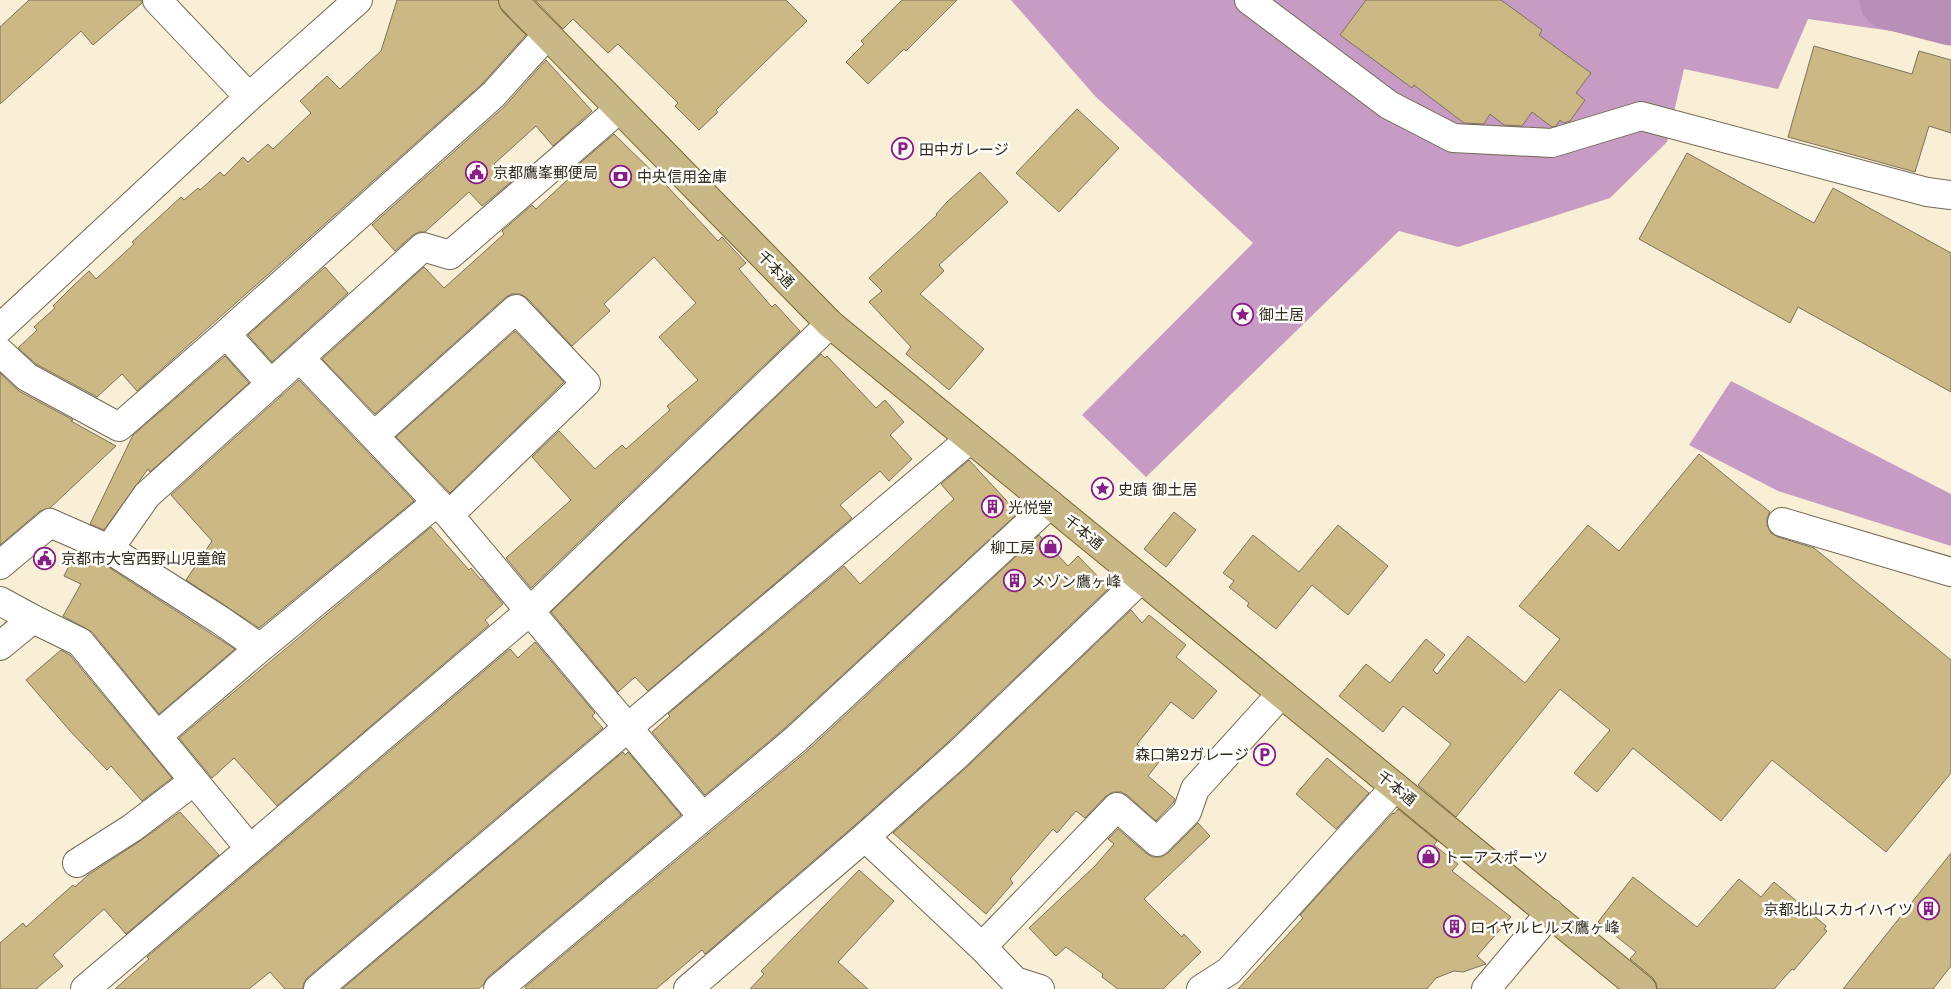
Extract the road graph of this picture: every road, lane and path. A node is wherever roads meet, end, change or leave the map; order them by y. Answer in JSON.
{"nodes":[{"id":1,"x":157,"y":0,"type":"edge"},
{"id":2,"x":358,"y":0,"type":"edge"},
{"id":3,"x":512,"y":0,"type":"edge"},
{"id":4,"x":1250,"y":0,"type":"edge"},
{"id":5,"x":547,"y":35,"type":"junction"},
{"id":6,"x":249,"y":97,"type":"junction"},
{"id":7,"x":619,"y":109,"type":"junction"},
{"id":8,"x":1951,"y":195,"type":"edge"},
{"id":9,"x":830,"y":324,"type":"junction"},
{"id":10,"x":0,"y":328,"type":"edge"},
{"id":11,"x":226,"y":334,"type":"junction"},
{"id":12,"x":0,"y":352,"type":"edge"},
{"id":13,"x":300,"y":358,"type":"junction"},
{"id":14,"x":271,"y":384,"type":"junction"},
{"id":15,"x":374,"y":436,"type":"junction"},
{"id":16,"x":970,"y":439,"type":"junction"},
{"id":17,"x":1050,"y":504,"type":"junction"},
{"id":18,"x":443,"y":509,"type":"junction"},
{"id":19,"x":1782,"y":522,"type":"dead end"},
{"id":20,"x":109,"y":549,"type":"junction"},
{"id":21,"x":0,"y":565,"type":"edge"},
{"id":22,"x":1951,"y":572,"type":"edge"},
{"id":23,"x":1141,"y":579,"type":"junction"},
{"id":24,"x":0,"y":601,"type":"edge"},
{"id":25,"x":530,"y":611,"type":"junction"},
{"id":26,"x":33,"y":619,"type":"junction"},
{"id":27,"x":0,"y":646,"type":"edge"},
{"id":28,"x":260,"y":648,"type":"junction"},
{"id":29,"x":1281,"y":694,"type":"junction"},
{"id":30,"x":628,"y":728,"type":"junction"},
{"id":31,"x":157,"y":736,"type":"junction"},
{"id":32,"x":194,"y":781,"type":"junction"},
{"id":33,"x":1395,"y":787,"type":"junction"},
{"id":34,"x":702,"y":816,"type":"junction"},
{"id":35,"x":865,"y":837,"type":"junction"},
{"id":36,"x":250,"y":849,"type":"junction"},
{"id":37,"x":77,"y":863,"type":"dead end"},
{"id":38,"x":1550,"y":913,"type":"junction"},
{"id":39,"x":982,"y":947,"type":"junction"},
{"id":40,"x":100,"y":984,"type":"edge"},
{"id":41,"x":1021,"y":986,"type":"edge"},
{"id":42,"x":318,"y":989,"type":"edge"},
{"id":43,"x":498,"y":989,"type":"edge"},
{"id":44,"x":688,"y":989,"type":"edge"},
{"id":45,"x":1201,"y":989,"type":"edge"},
{"id":46,"x":1486,"y":989,"type":"edge"},
{"id":47,"x":1642,"y":989,"type":"edge"}],
"edges":[{"from":1,"to":6,"type":"street"},
{"from":2,"to":6,"type":"street"},
{"from":3,"to":5,"type":"main road","name":"千本通"},
{"from":4,"to":8,"type":"street"},
{"from":5,"to":7,"type":"main road","name":"千本通"},
{"from":5,"to":11,"type":"street"},
{"from":6,"to":10,"type":"street"},
{"from":7,"to":9,"type":"main road","name":"千本通"},
{"from":7,"to":13,"type":"street"},
{"from":9,"to":16,"type":"main road","name":"千本通"},
{"from":9,"to":25,"type":"street"},
{"from":11,"to":12,"type":"street"},
{"from":11,"to":14,"type":"street"},
{"from":13,"to":14,"type":"street"},
{"from":13,"to":15,"type":"street"},
{"from":14,"to":20,"type":"street"},
{"from":15,"to":18,"type":"street"},
{"from":15,"to":18,"type":"street"},
{"from":16,"to":17,"type":"main road","name":"千本通"},
{"from":16,"to":30,"type":"street"},
{"from":17,"to":23,"type":"main road","name":"千本通"},
{"from":17,"to":34,"type":"street"},
{"from":18,"to":25,"type":"street"},
{"from":18,"to":28,"type":"street"},
{"from":19,"to":22,"type":"street"},
{"from":20,"to":21,"type":"street"},
{"from":20,"to":28,"type":"street"},
{"from":23,"to":29,"type":"main road","name":"千本通"},
{"from":23,"to":35,"type":"street"},
{"from":24,"to":26,"type":"street"},
{"from":25,"to":30,"type":"street"},
{"from":25,"to":36,"type":"street"},
{"from":26,"to":27,"type":"street"},
{"from":26,"to":31,"type":"street"},
{"from":28,"to":31,"type":"street"},
{"from":29,"to":33,"type":"main road","name":"千本通"},
{"from":29,"to":39,"type":"street"},
{"from":30,"to":34,"type":"street"},
{"from":30,"to":42,"type":"street"},
{"from":31,"to":32,"type":"street"},
{"from":32,"to":36,"type":"street"},
{"from":32,"to":37,"type":"street"},
{"from":33,"to":38,"type":"main road","name":"千本通"},
{"from":33,"to":45,"type":"street"},
{"from":34,"to":43,"type":"street"},
{"from":35,"to":39,"type":"street"},
{"from":35,"to":44,"type":"street"},
{"from":36,"to":40,"type":"street"},
{"from":38,"to":46,"type":"street"},
{"from":38,"to":47,"type":"main road","name":"千本通"},
{"from":39,"to":41,"type":"street"}]}
